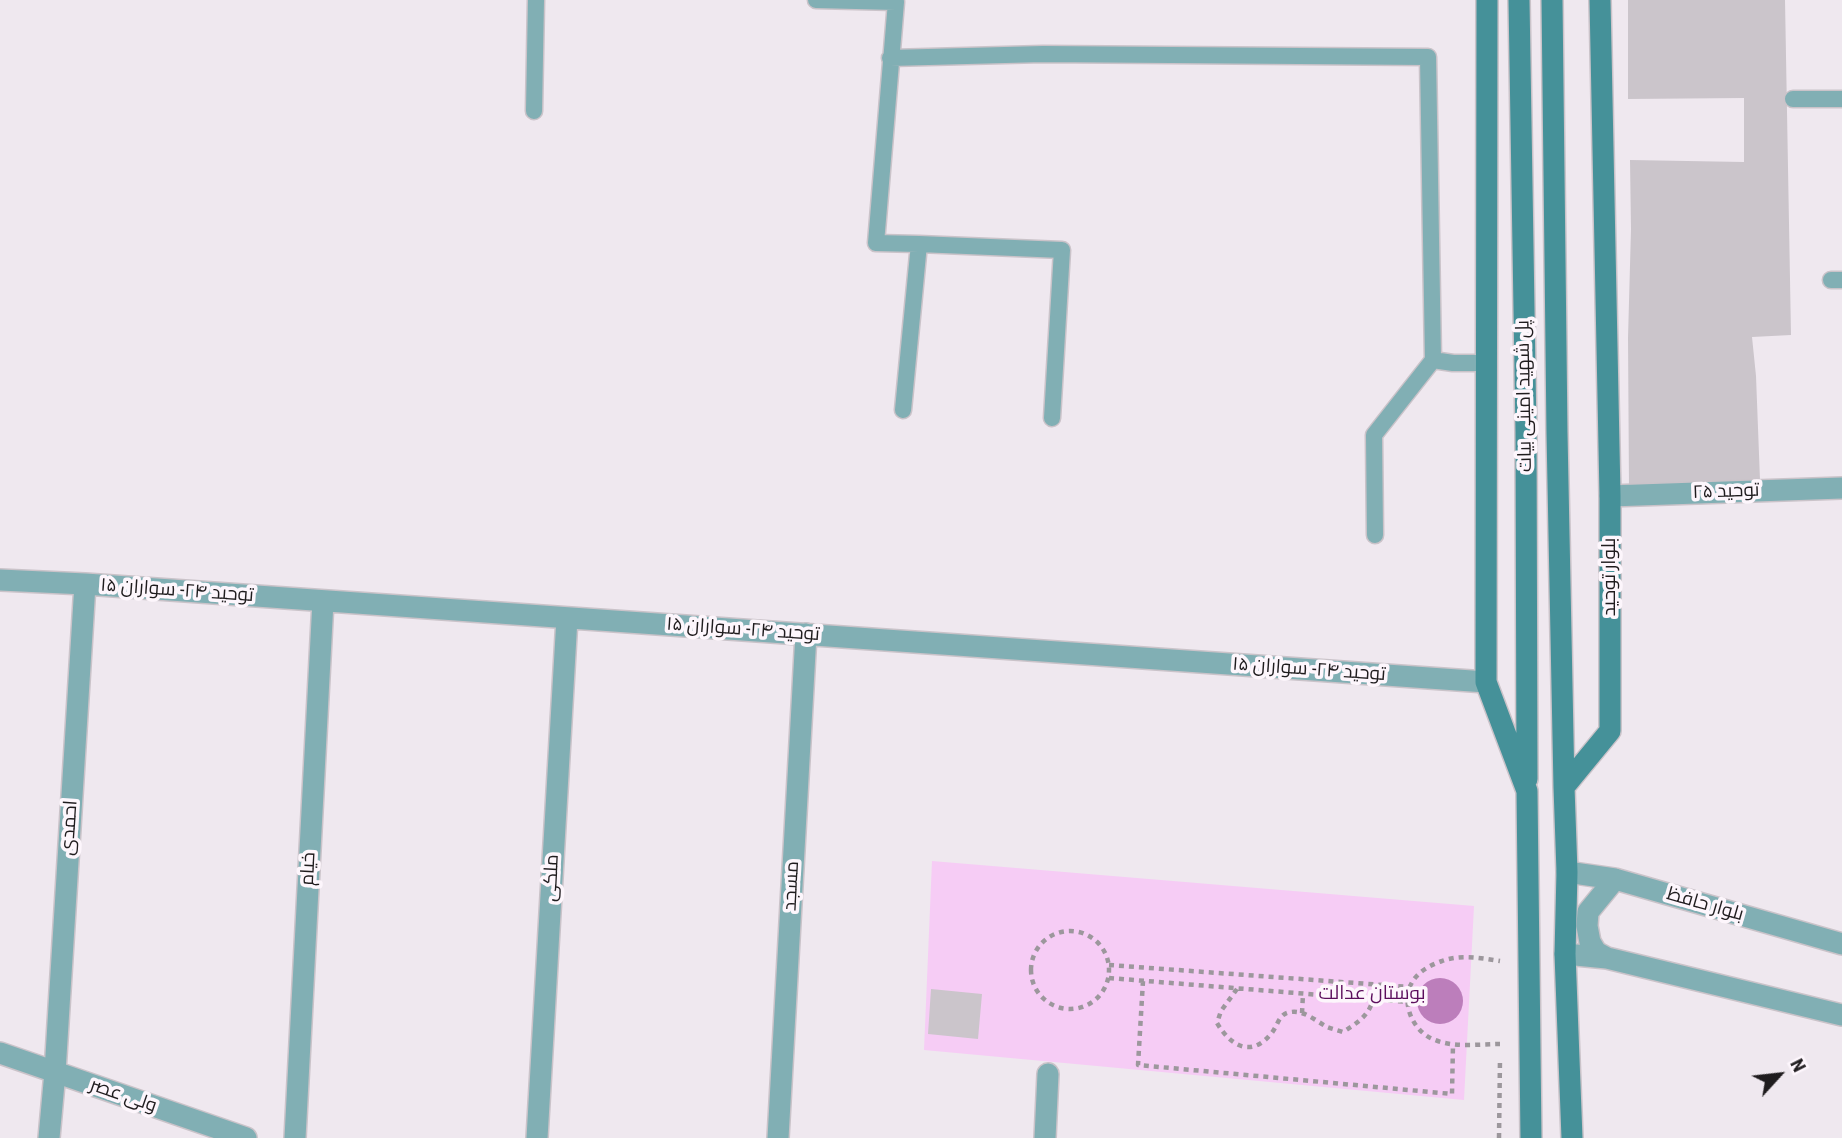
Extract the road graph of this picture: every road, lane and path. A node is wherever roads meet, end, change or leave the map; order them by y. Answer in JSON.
{"nodes":[{"id":1,"x":536,"y":0,"type":"edge"},
{"id":2,"x":816,"y":0,"type":"edge"},
{"id":3,"x":1487,"y":0,"type":"edge"},
{"id":4,"x":1519,"y":0,"type":"edge"},
{"id":5,"x":1552,"y":0,"type":"edge"},
{"id":6,"x":1600,"y":0,"type":"edge"},
{"id":7,"x":890,"y":58,"type":"junction"},
{"id":8,"x":1793,"y":99,"type":"dead end"},
{"id":9,"x":1842,"y":99,"type":"edge"},
{"id":10,"x":534,"y":111,"type":"dead end"},
{"id":11,"x":919,"y":244,"type":"junction"},
{"id":12,"x":1433,"y":360,"type":"junction"},
{"id":13,"x":1486,"y":363,"type":"junction"},
{"id":14,"x":903,"y":410,"type":"dead end"},
{"id":15,"x":1052,"y":418,"type":"dead end"},
{"id":16,"x":1842,"y":488,"type":"edge"},
{"id":17,"x":1609,"y":496,"type":"junction"},
{"id":18,"x":1375,"y":535,"type":"dead end"},
{"id":19,"x":0,"y":580,"type":"edge"},
{"id":20,"x":85,"y":584,"type":"junction"},
{"id":21,"x":323,"y":601,"type":"junction"},
{"id":22,"x":566,"y":618,"type":"junction"},
{"id":23,"x":806,"y":634,"type":"junction"},
{"id":24,"x":1486,"y":682,"type":"junction"},
{"id":25,"x":1564,"y":787,"type":"junction"},
{"id":26,"x":1527,"y":791,"type":"junction"},
{"id":27,"x":1567,"y":873,"type":"junction"},
{"id":28,"x":1615,"y":879,"type":"junction"},
{"id":29,"x":1842,"y":944,"type":"edge"},
{"id":30,"x":1565,"y":954,"type":"junction"},
{"id":31,"x":1607,"y":958,"type":"junction"},
{"id":32,"x":1500,"y":961,"type":"dead end"},
{"id":33,"x":1109,"y":965,"type":"junction"},
{"id":34,"x":1109,"y":978,"type":"junction"},
{"id":35,"x":1143,"y":981,"type":"junction"},
{"id":36,"x":1410,"y":987,"type":"junction"},
{"id":37,"x":1238,"y":989,"type":"junction"},
{"id":38,"x":1303,"y":994,"type":"junction"},
{"id":39,"x":1373,"y":999,"type":"junction"},
{"id":40,"x":1408,"y":1002,"type":"junction"},
{"id":41,"x":1302,"y":1013,"type":"junction"},
{"id":42,"x":1842,"y":1015,"type":"edge"},
{"id":43,"x":1453,"y":1044,"type":"junction"},
{"id":44,"x":1500,"y":1044,"type":"dead end"},
{"id":45,"x":0,"y":1053,"type":"edge"},
{"id":46,"x":55,"y":1072,"type":"junction"},
{"id":47,"x":1048,"y":1074,"type":"dead end"},
{"id":48,"x":49,"y":1138,"type":"edge"},
{"id":49,"x":246,"y":1138,"type":"edge"},
{"id":50,"x":295,"y":1138,"type":"edge"},
{"id":51,"x":537,"y":1138,"type":"edge"},
{"id":52,"x":778,"y":1138,"type":"edge"},
{"id":53,"x":1045,"y":1138,"type":"edge"},
{"id":54,"x":1531,"y":1138,"type":"edge"},
{"id":55,"x":1572,"y":1138,"type":"edge"}],
"edges":[{"from":1,"to":10,"type":"lane"},
{"from":2,"to":7,"type":"lane"},
{"from":3,"to":13,"type":"main road"},
{"from":4,"to":26,"type":"main road","name":"پل شهید امینی بیات"},
{"from":5,"to":25,"type":"main road","name":"پل شهید امینی بیات"},
{"from":6,"to":17,"type":"main road","name":"بلوار توحید"},
{"from":7,"to":11,"type":"lane"},
{"from":7,"to":12,"type":"lane"},
{"from":8,"to":9,"type":"lane"},
{"from":11,"to":14,"type":"lane"},
{"from":11,"to":15,"type":"lane"},
{"from":12,"to":13,"type":"lane"},
{"from":12,"to":18,"type":"lane"},
{"from":13,"to":24,"type":"main road"},
{"from":16,"to":17,"type":"street","name":"توحید ۲۵"},
{"from":17,"to":25,"type":"main road","name":"بلوار توحید"},
{"from":19,"to":20,"type":"street","name":"توحید ۲۴- سواران ۱۵"},
{"from":20,"to":21,"type":"street","name":"توحید ۲۴- سواران ۱۵"},
{"from":20,"to":46,"type":"street","name":"احمدی"},
{"from":21,"to":22,"type":"street","name":"توحید ۲۴- سواران ۱۵"},
{"from":21,"to":50,"type":"street","name":"خیام"},
{"from":22,"to":23,"type":"street","name":"توحید ۲۴- سواران ۱۵"},
{"from":22,"to":51,"type":"street","name":"ملکی"},
{"from":23,"to":24,"type":"street","name":"توحید ۲۴- سواران ۱۵"},
{"from":23,"to":52,"type":"street","name":"مسجد"},
{"from":24,"to":26,"type":"main road"},
{"from":25,"to":27,"type":"main road"},
{"from":26,"to":54,"type":"main road"},
{"from":27,"to":28,"type":"street","name":"بلوار حافظ"},
{"from":27,"to":30,"type":"main road"},
{"from":28,"to":29,"type":"street","name":"بلوار حافظ"},
{"from":28,"to":31,"type":"street"},
{"from":30,"to":31,"type":"street"},
{"from":30,"to":55,"type":"main road"},
{"from":31,"to":42,"type":"street"},
{"from":32,"to":36,"type":"path"},
{"from":33,"to":34,"type":"path"},
{"from":33,"to":34,"type":"path"},
{"from":33,"to":36,"type":"path"},
{"from":34,"to":35,"type":"path"},
{"from":35,"to":37,"type":"path"},
{"from":35,"to":43,"type":"path"},
{"from":36,"to":40,"type":"path"},
{"from":37,"to":38,"type":"path"},
{"from":37,"to":41,"type":"path"},
{"from":38,"to":39,"type":"path"},
{"from":38,"to":41,"type":"path"},
{"from":39,"to":40,"type":"path"},
{"from":39,"to":41,"type":"path"},
{"from":40,"to":43,"type":"path"},
{"from":43,"to":44,"type":"path"},
{"from":45,"to":46,"type":"street","name":"ولی عصر"},
{"from":46,"to":48,"type":"street","name":"احمدی"},
{"from":46,"to":49,"type":"street","name":"ولی عصر"},
{"from":47,"to":53,"type":"street"}]}
